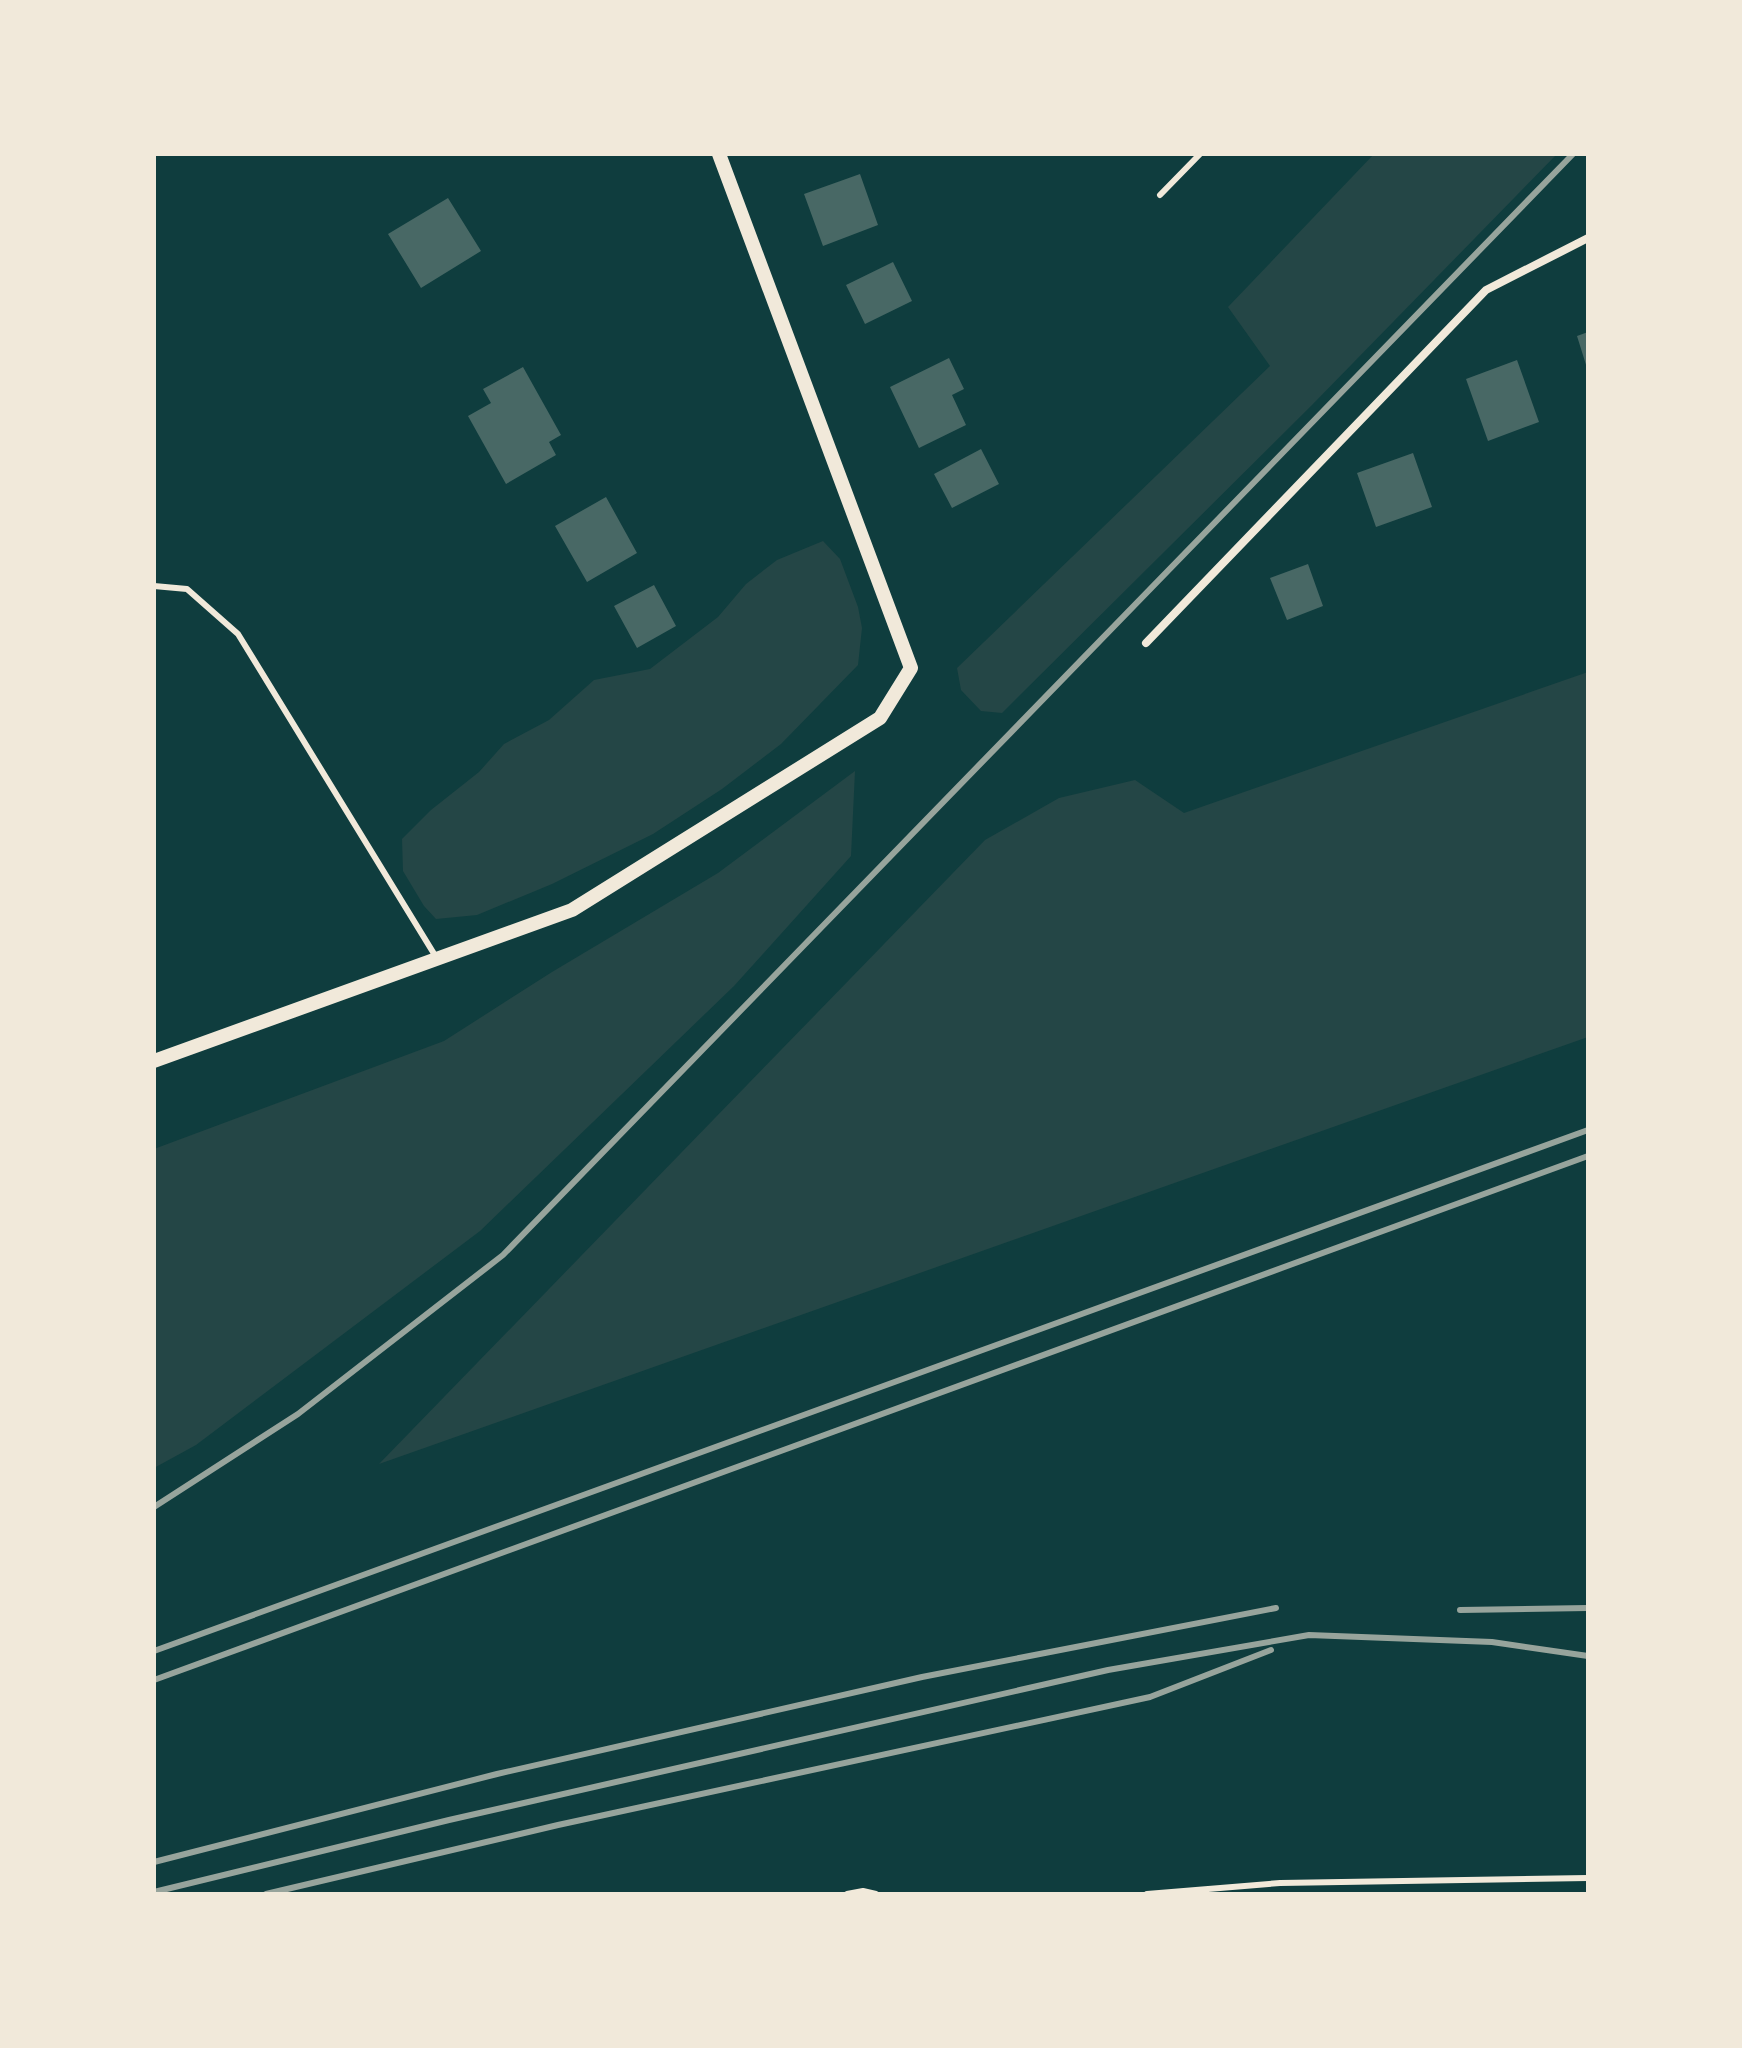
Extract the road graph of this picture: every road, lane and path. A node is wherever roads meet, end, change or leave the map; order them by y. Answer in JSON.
{"nodes":[{"id":1,"x":719,"y":154,"type":"edge"},
{"id":2,"x":1200,"y":154,"type":"edge"},
{"id":3,"x":1160,"y":195,"type":"dead end"},
{"id":4,"x":1588,"y":238,"type":"edge"},
{"id":5,"x":154,"y":586,"type":"edge"},
{"id":6,"x":1146,"y":643,"type":"dead end"},
{"id":7,"x":438,"y":959,"type":"junction"},
{"id":8,"x":154,"y":1061,"type":"edge"},
{"id":9,"x":1588,"y":1878,"type":"edge"},
{"id":10,"x":847,"y":1894,"type":"edge"},
{"id":11,"x":876,"y":1894,"type":"edge"},
{"id":12,"x":1147,"y":1894,"type":"edge"}],
"edges":[{"from":1,"to":7,"type":"street"},
{"from":2,"to":3,"type":"lane"},
{"from":4,"to":6,"type":"street"},
{"from":5,"to":7,"type":"lane"},
{"from":7,"to":8,"type":"street"},
{"from":9,"to":12,"type":"lane"},
{"from":10,"to":11,"type":"lane"}]}
